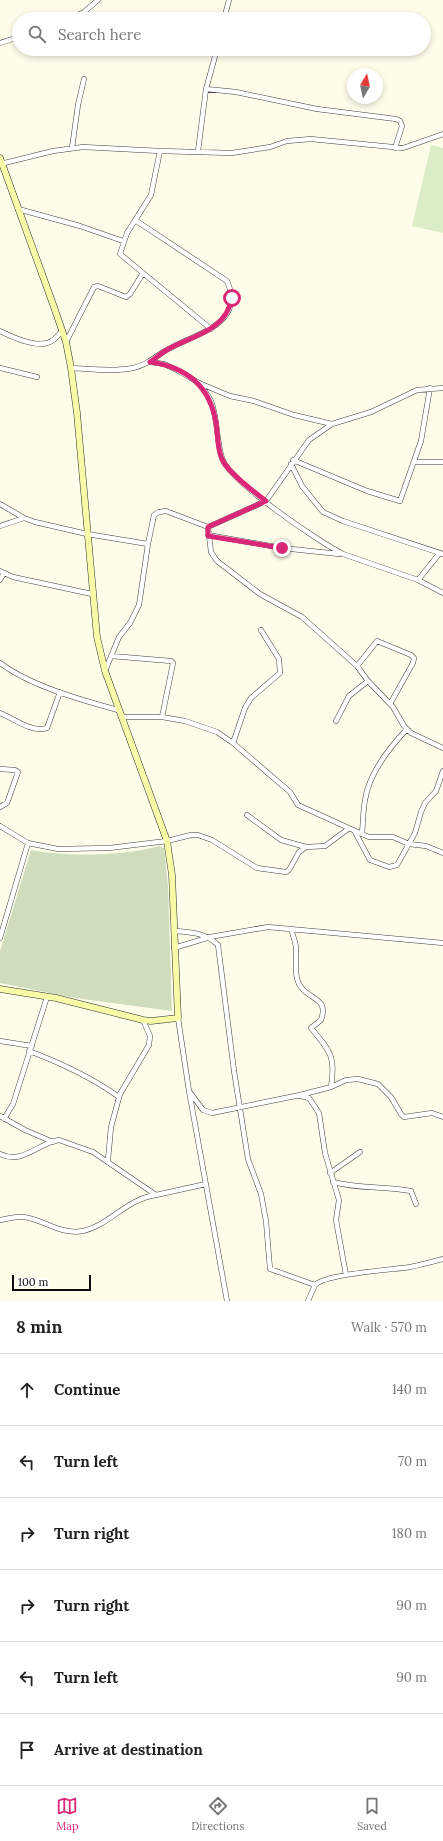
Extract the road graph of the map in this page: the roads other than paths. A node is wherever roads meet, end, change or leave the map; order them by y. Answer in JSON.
{"nodes":[{"id":1,"x":98,"y":0,"type":"edge"},
{"id":2,"x":229,"y":0,"type":"edge"},
{"id":3,"x":93,"y":2,"type":"edge"},
{"id":4,"x":84,"y":12,"type":"edge"},
{"id":5,"x":226,"y":12,"type":"edge"},
{"id":6,"x":12,"y":39,"type":"edge"},
{"id":7,"x":0,"y":43,"type":"edge"},
{"id":8,"x":214,"y":56,"type":"edge"},
{"id":9,"x":84,"y":79,"type":"dead end"},
{"id":10,"x":206,"y":89,"type":"junction"},
{"id":11,"x":443,"y":134,"type":"edge"},
{"id":12,"x":72,"y":148,"type":"junction"},
{"id":13,"x":395,"y":148,"type":"junction"},
{"id":14,"x":160,"y":151,"type":"junction"},
{"id":15,"x":198,"y":151,"type":"junction"},
{"id":16,"x":1,"y":162,"type":"edge"},
{"id":17,"x":18,"y":209,"type":"junction"},
{"id":18,"x":135,"y":220,"type":"junction"},
{"id":19,"x":123,"y":241,"type":"junction"},
{"id":20,"x":143,"y":273,"type":"junction"},
{"id":21,"x":210,"y":329,"type":"junction"},
{"id":22,"x":0,"y":331,"type":"edge"},
{"id":23,"x":62,"y":332,"type":"junction"},
{"id":24,"x":66,"y":342,"type":"junction"},
{"id":25,"x":150,"y":362,"type":"junction"},
{"id":26,"x":0,"y":368,"type":"edge"},
{"id":27,"x":71,"y":368,"type":"junction"},
{"id":28,"x":37,"y":377,"type":"dead end"},
{"id":29,"x":199,"y":383,"type":"junction"},
{"id":30,"x":442,"y":386,"type":"edge"},
{"id":31,"x":430,"y":388,"type":"junction"},
{"id":32,"x":332,"y":424,"type":"junction"},
{"id":33,"x":292,"y":462,"type":"junction"},
{"id":34,"x":414,"y":462,"type":"junction"},
{"id":35,"x":443,"y":462,"type":"edge"},
{"id":36,"x":266,"y":501,"type":"junction"},
{"id":37,"x":0,"y":504,"type":"edge"},
{"id":38,"x":24,"y":518,"type":"junction"},
{"id":39,"x":0,"y":526,"type":"edge"},
{"id":40,"x":208,"y":527,"type":"junction"},
{"id":41,"x":87,"y":534,"type":"junction"},
{"id":42,"x":208,"y":536,"type":"junction"},
{"id":43,"x":148,"y":544,"type":"junction"},
{"id":44,"x":343,"y":554,"type":"junction"},
{"id":45,"x":441,"y":554,"type":"edge"},
{"id":46,"x":2,"y":572,"type":"edge"},
{"id":47,"x":0,"y":580,"type":"edge"},
{"id":48,"x":418,"y":580,"type":"junction"},
{"id":49,"x":443,"y":593,"type":"edge"},
{"id":50,"x":92,"y":594,"type":"junction"},
{"id":51,"x":262,"y":630,"type":"dead end"},
{"id":52,"x":111,"y":656,"type":"junction"},
{"id":53,"x":0,"y":663,"type":"edge"},
{"id":54,"x":357,"y":666,"type":"junction"},
{"id":55,"x":104,"y":671,"type":"junction"},
{"id":56,"x":368,"y":681,"type":"junction"},
{"id":57,"x":60,"y":692,"type":"junction"},
{"id":58,"x":390,"y":704,"type":"junction"},
{"id":59,"x":118,"y":710,"type":"junction"},
{"id":60,"x":0,"y":713,"type":"edge"},
{"id":61,"x":121,"y":717,"type":"junction"},
{"id":62,"x":162,"y":717,"type":"junction"},
{"id":63,"x":336,"y":721,"type":"dead end"},
{"id":64,"x":407,"y":729,"type":"junction"},
{"id":65,"x":233,"y":743,"type":"junction"},
{"id":66,"x":443,"y":748,"type":"edge"},
{"id":67,"x":0,"y":769,"type":"edge"},
{"id":68,"x":443,"y":771,"type":"edge"},
{"id":69,"x":0,"y":807,"type":"edge"},
{"id":70,"x":248,"y":815,"type":"dead end"},
{"id":71,"x":0,"y":826,"type":"edge"},
{"id":72,"x":348,"y":829,"type":"junction"},
{"id":73,"x":355,"y":832,"type":"junction"},
{"id":74,"x":362,"y":834,"type":"junction"},
{"id":75,"x":167,"y":841,"type":"junction"},
{"id":76,"x":28,"y":843,"type":"junction"},
{"id":77,"x":409,"y":844,"type":"junction"},
{"id":78,"x":306,"y":847,"type":"junction"},
{"id":79,"x":443,"y":854,"type":"edge"},
{"id":80,"x":292,"y":929,"type":"junction"},
{"id":81,"x":174,"y":931,"type":"junction"},
{"id":82,"x":210,"y":937,"type":"junction"},
{"id":83,"x":0,"y":938,"type":"edge"},
{"id":84,"x":443,"y":943,"type":"edge"},
{"id":85,"x":174,"y":948,"type":"junction"},
{"id":86,"x":0,"y":989,"type":"edge"},
{"id":87,"x":47,"y":997,"type":"junction"},
{"id":88,"x":178,"y":1018,"type":"junction"},
{"id":89,"x":143,"y":1020,"type":"junction"},
{"id":90,"x":0,"y":1041,"type":"edge"},
{"id":91,"x":32,"y":1046,"type":"junction"},
{"id":92,"x":29,"y":1051,"type":"junction"},
{"id":93,"x":331,"y":1086,"type":"junction"},
{"id":94,"x":189,"y":1091,"type":"junction"},
{"id":95,"x":300,"y":1095,"type":"junction"},
{"id":96,"x":119,"y":1097,"type":"junction"},
{"id":97,"x":240,"y":1109,"type":"junction"},
{"id":98,"x":443,"y":1117,"type":"edge"},
{"id":99,"x":2,"y":1118,"type":"edge"},
{"id":100,"x":53,"y":1142,"type":"junction"},
{"id":101,"x":360,"y":1152,"type":"dead end"},
{"id":102,"x":0,"y":1154,"type":"edge"},
{"id":103,"x":108,"y":1160,"type":"junction"},
{"id":104,"x":330,"y":1173,"type":"junction"},
{"id":105,"x":333,"y":1182,"type":"junction"},
{"id":106,"x":206,"y":1184,"type":"junction"},
{"id":107,"x":156,"y":1195,"type":"junction"},
{"id":108,"x":416,"y":1204,"type":"dead end"},
{"id":109,"x":0,"y":1220,"type":"edge"},
{"id":110,"x":443,"y":1260,"type":"edge"},
{"id":111,"x":346,"y":1275,"type":"junction"},
{"id":112,"x":315,"y":1285,"type":"junction"},
{"id":113,"x":227,"y":1301,"type":"edge"},
{"id":114,"x":308,"y":1301,"type":"edge"}],
"edges":[{"from":1,"to":3,"type":"street"},
{"from":2,"to":5,"type":"street"},
{"from":3,"to":4,"type":"street"},
{"from":6,"to":7,"type":"street"},
{"from":8,"to":10,"type":"street"},
{"from":9,"to":12,"type":"street"},
{"from":10,"to":13,"type":"street"},
{"from":10,"to":15,"type":"street"},
{"from":11,"to":13,"type":"street"},
{"from":12,"to":14,"type":"street"},
{"from":12,"to":16,"type":"street"},
{"from":13,"to":15,"type":"street"},
{"from":14,"to":15,"type":"street"},
{"from":14,"to":18,"type":"street"},
{"from":16,"to":17,"type":"street"},
{"from":17,"to":19,"type":"street"},
{"from":17,"to":23,"type":"street"},
{"from":18,"to":19,"type":"street"},
{"from":18,"to":21,"type":"street"},
{"from":19,"to":20,"type":"street"},
{"from":20,"to":21,"type":"street"},
{"from":20,"to":24,"type":"street"},
{"from":21,"to":25,"type":"street"},
{"from":22,"to":23,"type":"street"},
{"from":23,"to":24,"type":"street"},
{"from":24,"to":27,"type":"street"},
{"from":25,"to":27,"type":"street"},
{"from":25,"to":29,"type":"street"},
{"from":26,"to":28,"type":"street"},
{"from":27,"to":41,"type":"street"},
{"from":29,"to":32,"type":"street"},
{"from":29,"to":36,"type":"street"},
{"from":30,"to":31,"type":"street"},
{"from":31,"to":32,"type":"street"},
{"from":31,"to":34,"type":"street"},
{"from":32,"to":33,"type":"street"},
{"from":33,"to":34,"type":"street"},
{"from":33,"to":36,"type":"street"},
{"from":33,"to":45,"type":"street"},
{"from":34,"to":35,"type":"street"},
{"from":36,"to":40,"type":"street"},
{"from":36,"to":44,"type":"street"},
{"from":37,"to":38,"type":"street"},
{"from":38,"to":39,"type":"street"},
{"from":38,"to":41,"type":"street"},
{"from":40,"to":42,"type":"street"},
{"from":40,"to":43,"type":"street"},
{"from":41,"to":43,"type":"street"},
{"from":41,"to":50,"type":"street"},
{"from":42,"to":44,"type":"street"},
{"from":42,"to":54,"type":"street"},
{"from":43,"to":52,"type":"street"},
{"from":44,"to":48,"type":"street"},
{"from":45,"to":48,"type":"street"},
{"from":46,"to":47,"type":"street"},
{"from":46,"to":50,"type":"street"},
{"from":48,"to":49,"type":"street"},
{"from":50,"to":55,"type":"street"},
{"from":51,"to":65,"type":"street"},
{"from":52,"to":55,"type":"street"},
{"from":52,"to":62,"type":"street"},
{"from":53,"to":57,"type":"street"},
{"from":54,"to":56,"type":"street"},
{"from":54,"to":58,"type":"street"},
{"from":55,"to":59,"type":"street"},
{"from":56,"to":58,"type":"street"},
{"from":56,"to":63,"type":"street"},
{"from":57,"to":59,"type":"street"},
{"from":57,"to":60,"type":"street"},
{"from":58,"to":64,"type":"street"},
{"from":59,"to":61,"type":"street"},
{"from":61,"to":62,"type":"street"},
{"from":61,"to":75,"type":"street"},
{"from":62,"to":65,"type":"street"},
{"from":64,"to":66,"type":"street"},
{"from":64,"to":74,"type":"street"},
{"from":65,"to":72,"type":"street"},
{"from":67,"to":69,"type":"street"},
{"from":68,"to":77,"type":"street"},
{"from":70,"to":78,"type":"street"},
{"from":71,"to":76,"type":"street"},
{"from":72,"to":73,"type":"street"},
{"from":72,"to":78,"type":"street"},
{"from":73,"to":74,"type":"street"},
{"from":73,"to":77,"type":"street"},
{"from":74,"to":77,"type":"street"},
{"from":75,"to":76,"type":"street"},
{"from":75,"to":78,"type":"street"},
{"from":75,"to":81,"type":"street"},
{"from":76,"to":83,"type":"street"},
{"from":77,"to":79,"type":"street"},
{"from":80,"to":82,"type":"street"},
{"from":80,"to":84,"type":"street"},
{"from":80,"to":93,"type":"street"},
{"from":81,"to":82,"type":"street"},
{"from":81,"to":85,"type":"street"},
{"from":82,"to":85,"type":"street"},
{"from":82,"to":97,"type":"street"},
{"from":85,"to":88,"type":"street"},
{"from":86,"to":87,"type":"street"},
{"from":87,"to":89,"type":"street"},
{"from":87,"to":91,"type":"street"},
{"from":88,"to":89,"type":"street"},
{"from":88,"to":94,"type":"street"},
{"from":89,"to":96,"type":"street"},
{"from":90,"to":91,"type":"street"},
{"from":91,"to":92,"type":"street"},
{"from":92,"to":96,"type":"street"},
{"from":92,"to":99,"type":"street"},
{"from":93,"to":95,"type":"street"},
{"from":93,"to":98,"type":"street"},
{"from":94,"to":97,"type":"street"},
{"from":94,"to":106,"type":"street"},
{"from":95,"to":97,"type":"street"},
{"from":95,"to":104,"type":"street"},
{"from":96,"to":103,"type":"street"},
{"from":97,"to":112,"type":"street"},
{"from":99,"to":100,"type":"street"},
{"from":100,"to":102,"type":"street"},
{"from":100,"to":103,"type":"street"},
{"from":101,"to":104,"type":"street"},
{"from":103,"to":107,"type":"street"},
{"from":104,"to":105,"type":"street"},
{"from":105,"to":108,"type":"street"},
{"from":105,"to":111,"type":"street"},
{"from":106,"to":107,"type":"street"},
{"from":106,"to":113,"type":"street"},
{"from":107,"to":109,"type":"street"},
{"from":110,"to":111,"type":"street"},
{"from":111,"to":112,"type":"street"},
{"from":112,"to":114,"type":"street"}]}
